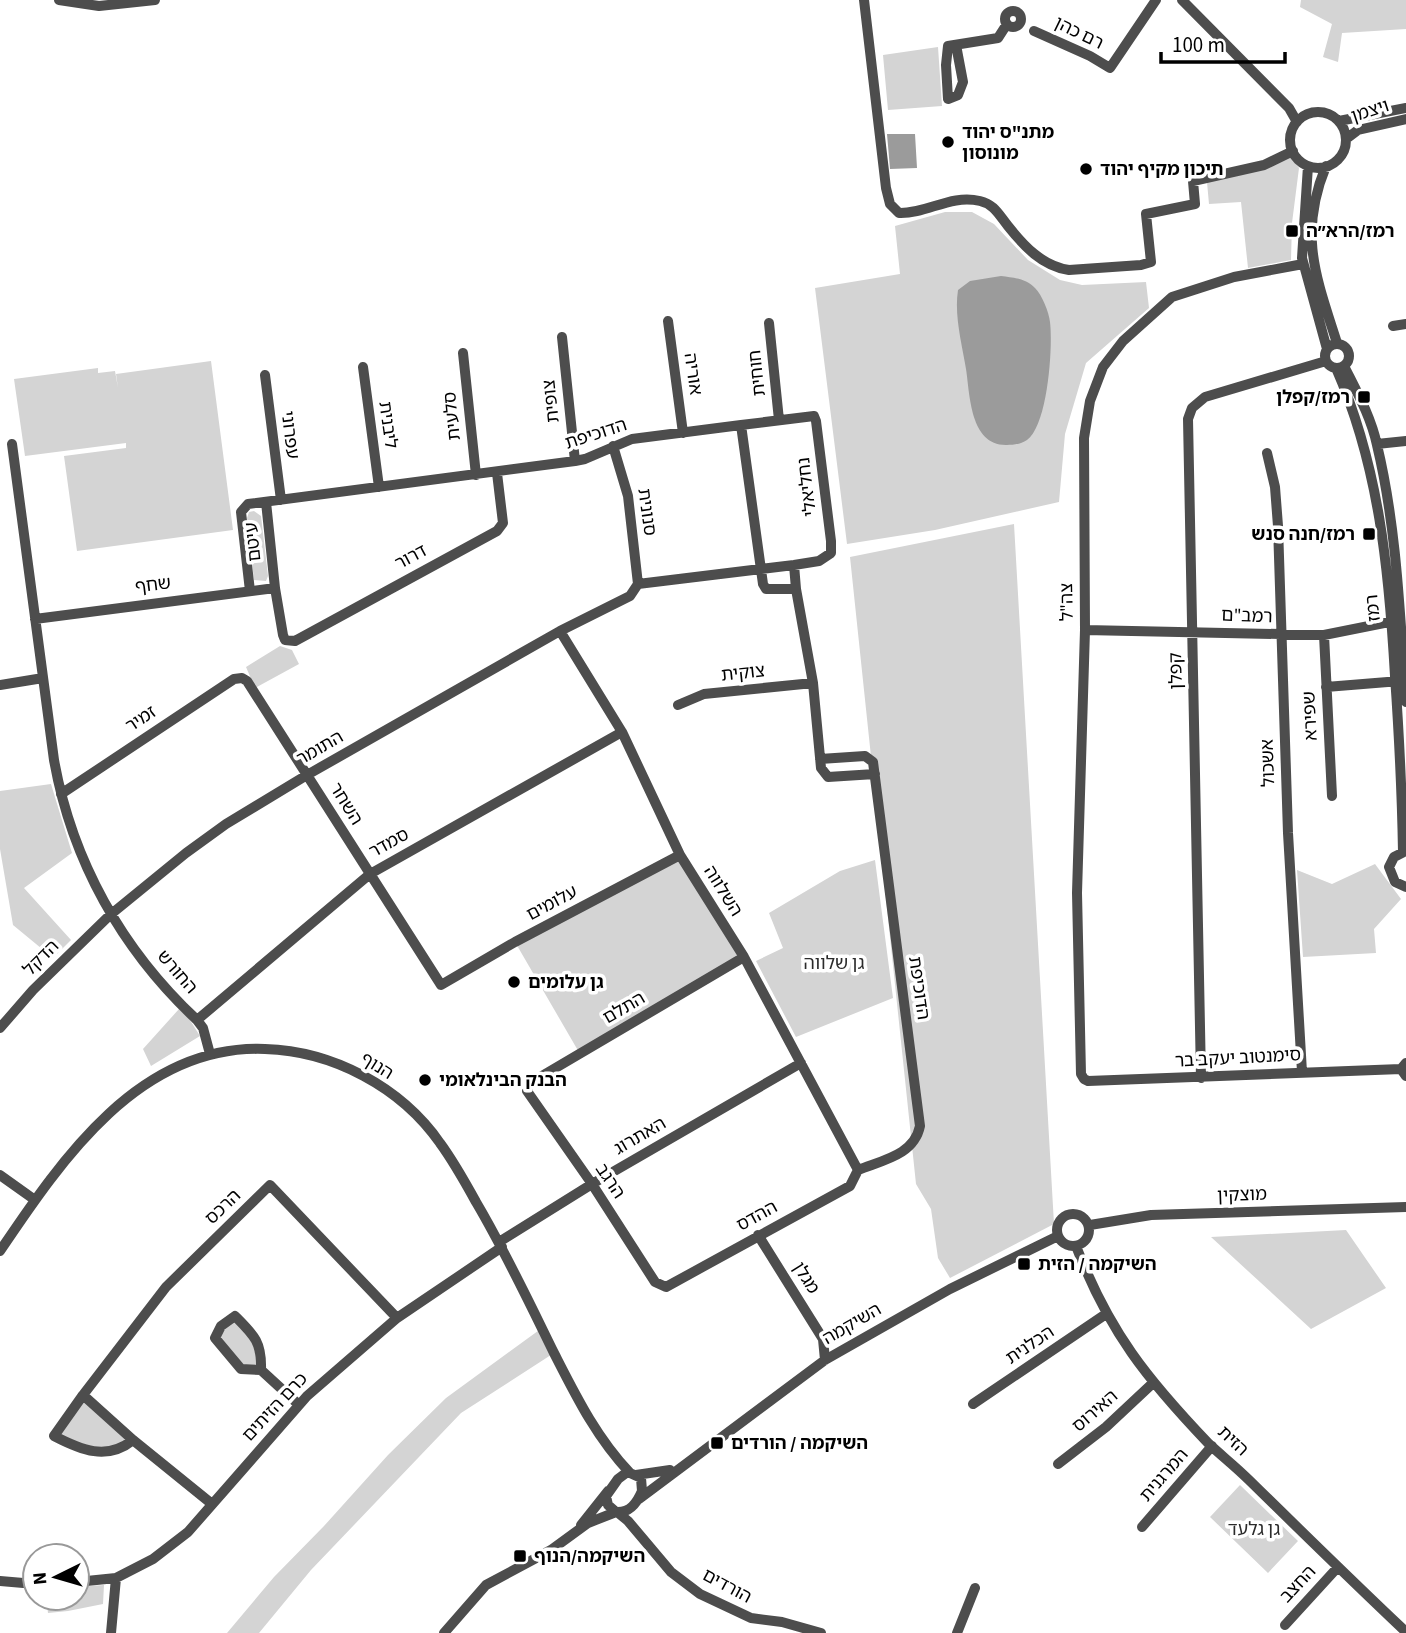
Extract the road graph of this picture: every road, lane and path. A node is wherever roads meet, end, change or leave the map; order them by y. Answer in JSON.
{"nodes":[{"id":1,"x":59,"y":0,"type":"edge"},
{"id":2,"x":155,"y":0,"type":"edge"},
{"id":3,"x":864,"y":0,"type":"edge"},
{"id":4,"x":1004,"y":0,"type":"edge"},
{"id":5,"x":1012,"y":0,"type":"edge"},
{"id":6,"x":1156,"y":0,"type":"edge"},
{"id":7,"x":1182,"y":0,"type":"edge"},
{"id":8,"x":1010,"y":16,"type":"junction"},
{"id":9,"x":1034,"y":31,"type":"dead end"},
{"id":10,"x":952,"y":46,"type":"dead end"},
{"id":11,"x":1406,"y":108,"type":"edge"},
{"id":12,"x":1301,"y":119,"type":"junction"},
{"id":13,"x":1406,"y":119,"type":"edge"},
{"id":14,"x":1339,"y":121,"type":"junction"},
{"id":15,"x":1346,"y":139,"type":"junction"},
{"id":16,"x":1293,"y":150,"type":"junction"},
{"id":17,"x":1308,"y":166,"type":"junction"},
{"id":18,"x":1326,"y":166,"type":"junction"},
{"id":19,"x":1303,"y":264,"type":"junction"},
{"id":20,"x":668,"y":321,"type":"dead end"},
{"id":21,"x":769,"y":323,"type":"dead end"},
{"id":22,"x":1406,"y":324,"type":"edge"},
{"id":23,"x":1393,"y":326,"type":"dead end"},
{"id":24,"x":562,"y":337,"type":"dead end"},
{"id":25,"x":1337,"y":343,"type":"junction"},
{"id":26,"x":463,"y":353,"type":"dead end"},
{"id":27,"x":1326,"y":355,"type":"junction"},
{"id":28,"x":363,"y":367,"type":"dead end"},
{"id":29,"x":1340,"y":367,"type":"junction"},
{"id":30,"x":265,"y":375,"type":"dead end"},
{"id":31,"x":814,"y":416,"type":"joint"},
{"id":32,"x":779,"y":420,"type":"junction"},
{"id":33,"x":741,"y":425,"type":"junction"},
{"id":34,"x":683,"y":433,"type":"junction"},
{"id":35,"x":1406,"y":441,"type":"edge"},
{"id":36,"x":12,"y":444,"type":"dead end"},
{"id":37,"x":1377,"y":444,"type":"junction"},
{"id":38,"x":614,"y":446,"type":"junction"},
{"id":39,"x":1267,"y":453,"type":"dead end"},
{"id":40,"x":575,"y":461,"type":"junction"},
{"id":41,"x":497,"y":472,"type":"junction"},
{"id":42,"x":476,"y":475,"type":"junction"},
{"id":43,"x":379,"y":487,"type":"junction"},
{"id":44,"x":281,"y":500,"type":"junction"},
{"id":45,"x":266,"y":502,"type":"junction"},
{"id":46,"x":794,"y":565,"type":"junction"},
{"id":47,"x":761,"y":568,"type":"junction"},
{"id":48,"x":638,"y":584,"type":"junction"},
{"id":49,"x":275,"y":588,"type":"junction"},
{"id":50,"x":796,"y":589,"type":"junction"},
{"id":51,"x":250,"y":591,"type":"junction"},
{"id":52,"x":35,"y":619,"type":"junction"},
{"id":53,"x":1399,"y":620,"type":"edge"},
{"id":54,"x":1084,"y":630,"type":"junction"},
{"id":55,"x":560,"y":631,"type":"junction"},
{"id":56,"x":1192,"y":632,"type":"junction"},
{"id":57,"x":1282,"y":635,"type":"junction"},
{"id":58,"x":1324,"y":635,"type":"junction"},
{"id":59,"x":288,"y":641,"type":"joint"},
{"id":60,"x":43,"y":678,"type":"junction"},
{"id":61,"x":242,"y":678,"type":"joint"},
{"id":62,"x":1400,"y":681,"type":"edge"},
{"id":63,"x":813,"y":683,"type":"junction"},
{"id":64,"x":0,"y":685,"type":"edge"},
{"id":65,"x":1326,"y":687,"type":"junction"},
{"id":66,"x":1406,"y":702,"type":"edge"},
{"id":67,"x":678,"y":705,"type":"dead end"},
{"id":68,"x":622,"y":732,"type":"junction"},
{"id":69,"x":820,"y":759,"type":"junction"},
{"id":70,"x":875,"y":774,"type":"junction"},
{"id":71,"x":307,"y":775,"type":"junction"},
{"id":72,"x":61,"y":794,"type":"junction"},
{"id":73,"x":1332,"y":796,"type":"dead end"},
{"id":74,"x":1404,"y":851,"type":"edge"},
{"id":75,"x":680,"y":855,"type":"junction"},
{"id":76,"x":370,"y":874,"type":"junction"},
{"id":77,"x":1406,"y":887,"type":"edge"},
{"id":78,"x":110,"y":915,"type":"junction"},
{"id":79,"x":744,"y":957,"type":"junction"},
{"id":80,"x":441,"y":985,"type":"joint"},
{"id":81,"x":197,"y":1020,"type":"junction"},
{"id":82,"x":0,"y":1028,"type":"edge"},
{"id":83,"x":210,"y":1055,"type":"junction"},
{"id":84,"x":801,"y":1063,"type":"junction"},
{"id":85,"x":1404,"y":1069,"type":"edge"},
{"id":86,"x":1302,"y":1072,"type":"junction"},
{"id":87,"x":1081,"y":1074,"type":"joint"},
{"id":88,"x":1201,"y":1077,"type":"junction"},
{"id":89,"x":527,"y":1091,"type":"joint"},
{"id":90,"x":858,"y":1170,"type":"junction"},
{"id":91,"x":0,"y":1175,"type":"edge"},
{"id":92,"x":592,"y":1184,"type":"junction"},
{"id":93,"x":35,"y":1200,"type":"junction"},
{"id":94,"x":1402,"y":1206,"type":"edge"},
{"id":95,"x":1090,"y":1225,"type":"junction"},
{"id":96,"x":758,"y":1236,"type":"junction"},
{"id":97,"x":1058,"y":1236,"type":"junction"},
{"id":98,"x":501,"y":1245,"type":"junction"},
{"id":99,"x":1076,"y":1246,"type":"junction"},
{"id":100,"x":0,"y":1251,"type":"edge"},
{"id":101,"x":666,"y":1287,"type":"joint"},
{"id":102,"x":1106,"y":1314,"type":"junction"},
{"id":103,"x":397,"y":1318,"type":"junction"},
{"id":104,"x":823,"y":1339,"type":"junction"},
{"id":105,"x":848,"y":1346,"type":"junction"},
{"id":106,"x":825,"y":1360,"type":"junction"},
{"id":107,"x":261,"y":1370,"type":"junction"},
{"id":108,"x":1153,"y":1383,"type":"junction"},
{"id":109,"x":83,"y":1395,"type":"junction"},
{"id":110,"x":298,"y":1404,"type":"junction"},
{"id":111,"x":973,"y":1404,"type":"dead end"},
{"id":112,"x":132,"y":1440,"type":"junction"},
{"id":113,"x":1212,"y":1446,"type":"junction"},
{"id":114,"x":617,"y":1459,"type":"junction"},
{"id":115,"x":1058,"y":1464,"type":"dead end"},
{"id":116,"x":680,"y":1467,"type":"junction"},
{"id":117,"x":633,"y":1474,"type":"junction"},
{"id":118,"x":618,"y":1479,"type":"junction"},
{"id":119,"x":608,"y":1491,"type":"junction"},
{"id":120,"x":636,"y":1502,"type":"junction"},
{"id":121,"x":212,"y":1504,"type":"junction"},
{"id":122,"x":617,"y":1512,"type":"junction"},
{"id":123,"x":1143,"y":1527,"type":"dead end"},
{"id":124,"x":575,"y":1532,"type":"junction"},
{"id":125,"x":639,"y":1534,"type":"junction"},
{"id":126,"x":1338,"y":1567,"type":"junction"},
{"id":127,"x":116,"y":1577,"type":"junction"},
{"id":128,"x":91,"y":1580,"type":"edge"},
{"id":129,"x":0,"y":1581,"type":"edge"},
{"id":130,"x":21,"y":1583,"type":"edge"},
{"id":131,"x":975,"y":1588,"type":"dead end"},
{"id":132,"x":1284,"y":1625,"type":"dead end"},
{"id":133,"x":1406,"y":1632,"type":"edge"},
{"id":134,"x":111,"y":1633,"type":"edge"},
{"id":135,"x":444,"y":1633,"type":"edge"},
{"id":136,"x":821,"y":1633,"type":"edge"},
{"id":137,"x":957,"y":1633,"type":"edge"}],
"edges":[{"from":1,"to":2,"type":"street"},
{"from":3,"to":16,"type":"street"},
{"from":4,"to":8,"type":"street"},
{"from":5,"to":8,"type":"street"},
{"from":6,"to":9,"type":"street","name":"רם כהן"},
{"from":7,"to":12,"type":"street"},
{"from":8,"to":10,"type":"street"},
{"from":11,"to":14,"type":"street"},
{"from":12,"to":14,"type":"street"},
{"from":12,"to":16,"type":"street"},
{"from":13,"to":15,"type":"street","name":"ויצמן"},
{"from":14,"to":15,"type":"street"},
{"from":15,"to":18,"type":"street"},
{"from":16,"to":17,"type":"street"},
{"from":17,"to":18,"type":"street"},
{"from":17,"to":19,"type":"street"},
{"from":18,"to":25,"type":"street"},
{"from":19,"to":27,"type":"street"},
{"from":19,"to":54,"type":"street","name":"צה\"ל"},
{"from":20,"to":34,"type":"street","name":"אוריה"},
{"from":21,"to":32,"type":"street","name":"חוחית"},
{"from":22,"to":23,"type":"street"},
{"from":24,"to":40,"type":"street","name":"צופית"},
{"from":25,"to":27,"type":"street"},
{"from":25,"to":29,"type":"street"},
{"from":26,"to":42,"type":"street","name":"סלעית"},
{"from":27,"to":29,"type":"street"},
{"from":27,"to":56,"type":"street","name":"קפלן"},
{"from":28,"to":43,"type":"street","name":"ליבנית"},
{"from":29,"to":37,"type":"street","name":"רמז"},
{"from":29,"to":53,"type":"street","name":"רמז"},
{"from":30,"to":44,"type":"street","name":"עפרוני"},
{"from":31,"to":32,"type":"street","name":"הדוכיפת"},
{"from":31,"to":46,"type":"street","name":"נחליאלי"},
{"from":32,"to":33,"type":"street","name":"הדוכיפת"},
{"from":33,"to":34,"type":"street","name":"הדוכיפת"},
{"from":33,"to":47,"type":"street"},
{"from":34,"to":38,"type":"street","name":"הדוכיפת"},
{"from":35,"to":37,"type":"street"},
{"from":36,"to":52,"type":"street","name":"החורש"},
{"from":37,"to":53,"type":"street","name":"רמז"},
{"from":38,"to":40,"type":"street","name":"הדוכיפת"},
{"from":38,"to":48,"type":"street","name":"סנונית"},
{"from":39,"to":57,"type":"street","name":"אשכול"},
{"from":40,"to":41,"type":"street","name":"הדוכיפת"},
{"from":41,"to":42,"type":"street","name":"הדוכיפת"},
{"from":41,"to":59,"type":"street","name":"דרור"},
{"from":42,"to":43,"type":"street","name":"הדוכיפת"},
{"from":43,"to":44,"type":"street","name":"הדוכיפת"},
{"from":44,"to":45,"type":"street","name":"הדוכיפת"},
{"from":45,"to":49,"type":"street","name":"עיטם"},
{"from":45,"to":51,"type":"street","name":"עיטם"},
{"from":46,"to":47,"type":"street"},
{"from":46,"to":50,"type":"street"},
{"from":47,"to":48,"type":"street"},
{"from":47,"to":50,"type":"street"},
{"from":48,"to":55,"type":"street","name":"התומר"},
{"from":49,"to":51,"type":"street","name":"שחף"},
{"from":49,"to":59,"type":"street","name":"עיטם"},
{"from":50,"to":63,"type":"street"},
{"from":51,"to":52,"type":"street","name":"שחף"},
{"from":52,"to":60,"type":"street","name":"החורש"},
{"from":53,"to":58,"type":"street","name":"רמב\"ם"},
{"from":53,"to":62,"type":"street","name":"רמז"},
{"from":54,"to":56,"type":"street","name":"רמב\"ם"},
{"from":54,"to":87,"type":"street","name":"צה\"ל"},
{"from":55,"to":68,"type":"street","name":"השלווה"},
{"from":55,"to":71,"type":"street","name":"התומר"},
{"from":56,"to":57,"type":"street","name":"רמב\"ם"},
{"from":56,"to":88,"type":"street","name":"קפלן"},
{"from":57,"to":58,"type":"street","name":"רמב\"ם"},
{"from":57,"to":86,"type":"street","name":"אשכול"},
{"from":58,"to":65,"type":"street","name":"שפירא"},
{"from":60,"to":64,"type":"street"},
{"from":60,"to":72,"type":"street","name":"החורש"},
{"from":61,"to":71,"type":"street","name":"השחר"},
{"from":61,"to":72,"type":"street","name":"זמיר"},
{"from":62,"to":65,"type":"street"},
{"from":62,"to":66,"type":"street","name":"רמז"},
{"from":62,"to":74,"type":"street","name":"רמז"},
{"from":63,"to":67,"type":"street","name":"צוקית"},
{"from":63,"to":69,"type":"street"},
{"from":65,"to":73,"type":"street","name":"שפירא"},
{"from":68,"to":75,"type":"street","name":"השלווה"},
{"from":68,"to":76,"type":"street","name":"סמדר"},
{"from":69,"to":70,"type":"street"},
{"from":69,"to":70,"type":"street"},
{"from":70,"to":90,"type":"street","name":"הדוכיפת"},
{"from":71,"to":76,"type":"street","name":"השחר"},
{"from":71,"to":78,"type":"street","name":"התומר"},
{"from":72,"to":78,"type":"street","name":"החורש"},
{"from":74,"to":77,"type":"street","name":"רמז"},
{"from":75,"to":79,"type":"street","name":"השלווה"},
{"from":75,"to":80,"type":"street","name":"עלומים"},
{"from":76,"to":80,"type":"street","name":"השחר"},
{"from":76,"to":81,"type":"street","name":"סמדר"},
{"from":78,"to":81,"type":"street","name":"החורש"},
{"from":78,"to":82,"type":"street","name":"הדקל"},
{"from":79,"to":84,"type":"street","name":"השלווה"},
{"from":79,"to":89,"type":"street","name":"התלם"},
{"from":81,"to":83,"type":"street","name":"החורש"},
{"from":83,"to":93,"type":"street","name":"הנוף"},
{"from":83,"to":98,"type":"street","name":"הנוף"},
{"from":84,"to":90,"type":"street","name":"השלווה"},
{"from":84,"to":92,"type":"street","name":"האתרוג"},
{"from":85,"to":86,"type":"street","name":"סימנטוב יעקב בר"},
{"from":86,"to":88,"type":"street","name":"סימנטוב יעקב בר"},
{"from":87,"to":88,"type":"street","name":"סימנטוב יעקב בר"},
{"from":89,"to":92,"type":"street","name":"הרגב"},
{"from":90,"to":96,"type":"street","name":"ההדס"},
{"from":91,"to":93,"type":"street"},
{"from":92,"to":98,"type":"street","name":"האתרוג"},
{"from":92,"to":101,"type":"street","name":"הרגב"},
{"from":93,"to":100,"type":"street","name":"הנוף"},
{"from":94,"to":95,"type":"street","name":"מוצקין"},
{"from":95,"to":97,"type":"street"},
{"from":95,"to":99,"type":"street"},
{"from":96,"to":101,"type":"street","name":"ההדס"},
{"from":96,"to":104,"type":"street","name":"מגלן"},
{"from":97,"to":99,"type":"street"},
{"from":97,"to":105,"type":"street","name":"השיקמה"},
{"from":98,"to":103,"type":"street","name":"כרם הזיתים"},
{"from":98,"to":114,"type":"street","name":"הנוף"},
{"from":99,"to":102,"type":"street","name":"הזית"},
{"from":102,"to":108,"type":"street","name":"הזית"},
{"from":102,"to":111,"type":"street","name":"הכלנית"},
{"from":103,"to":109,"type":"street","name":"הרכס"},
{"from":103,"to":110,"type":"street","name":"כרם הזיתים"},
{"from":104,"to":105,"type":"street"},
{"from":104,"to":106,"type":"street","name":"מגלן"},
{"from":105,"to":106,"type":"street","name":"השיקמה"},
{"from":106,"to":116,"type":"street","name":"השיקמה"},
{"from":107,"to":107,"type":"street"},
{"from":107,"to":110,"type":"street"},
{"from":108,"to":113,"type":"street","name":"הזית"},
{"from":108,"to":115,"type":"street","name":"האירוס"},
{"from":109,"to":112,"type":"street"},
{"from":109,"to":112,"type":"street","name":"הרכס"},
{"from":110,"to":121,"type":"street","name":"כרם הזיתים"},
{"from":112,"to":121,"type":"street"},
{"from":113,"to":123,"type":"street","name":"המרגנית"},
{"from":113,"to":126,"type":"street","name":"הזית"},
{"from":114,"to":117,"type":"street","name":"הנוף"},
{"from":114,"to":118,"type":"street"},
{"from":116,"to":117,"type":"street"},
{"from":116,"to":120,"type":"street","name":"השיקמה"},
{"from":117,"to":118,"type":"street"},
{"from":117,"to":120,"type":"street"},
{"from":118,"to":119,"type":"street"},
{"from":119,"to":122,"type":"street"},
{"from":119,"to":124,"type":"street"},
{"from":120,"to":122,"type":"street"},
{"from":120,"to":125,"type":"street"},
{"from":121,"to":127,"type":"street","name":"כרם הזיתים"},
{"from":122,"to":124,"type":"street"},
{"from":122,"to":125,"type":"street","name":"הורדים"},
{"from":124,"to":135,"type":"street"},
{"from":125,"to":136,"type":"street","name":"הורדים"},
{"from":126,"to":132,"type":"street","name":"החצב"},
{"from":126,"to":133,"type":"street","name":"הזית"},
{"from":127,"to":128,"type":"street","name":"כרם הזיתים"},
{"from":127,"to":134,"type":"street"},
{"from":129,"to":130,"type":"street"},
{"from":131,"to":137,"type":"street"}]}
